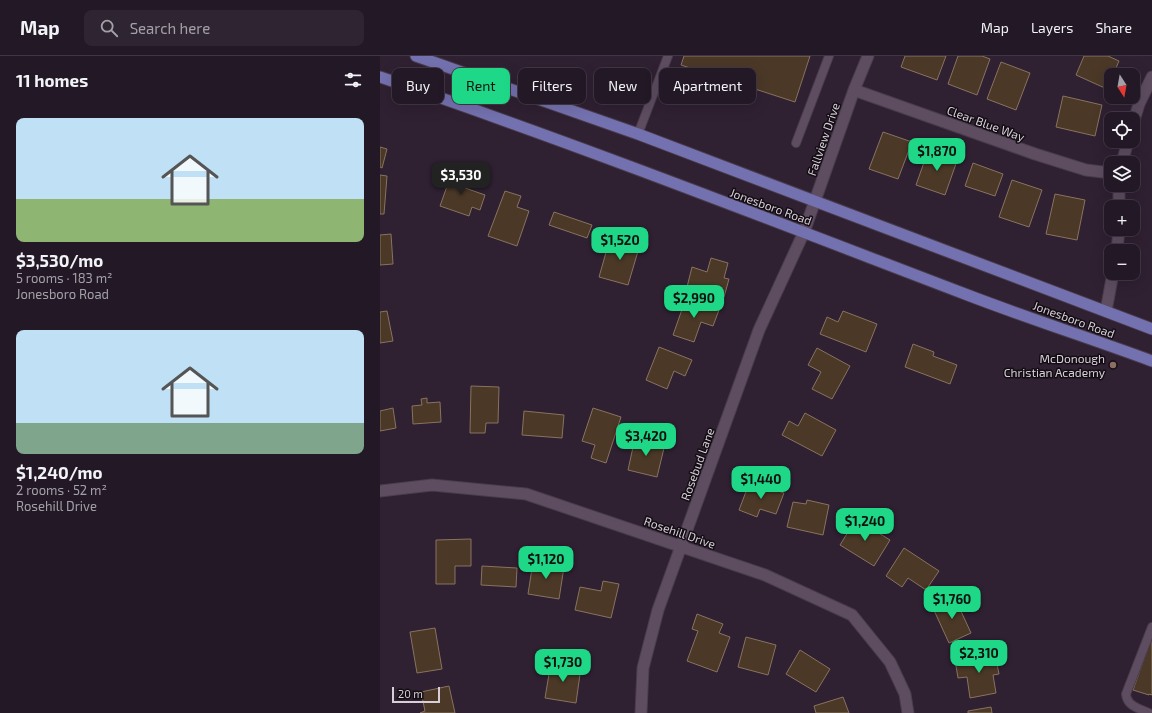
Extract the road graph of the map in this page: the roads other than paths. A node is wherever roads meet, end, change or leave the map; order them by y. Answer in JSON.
{"nodes":[{"id":1,"x":416,"y":56,"type":"edge"},
{"id":2,"x":668,"y":56,"type":"edge"},
{"id":3,"x":829,"y":56,"type":"edge"},
{"id":4,"x":868,"y":56,"type":"edge"},
{"id":5,"x":380,"y":77,"type":"edge"},
{"id":6,"x":1152,"y":77,"type":"edge"},
{"id":7,"x":854,"y":90,"type":"junction"},
{"id":8,"x":1137,"y":112,"type":"edge"},
{"id":9,"x":638,"y":134,"type":"junction"},
{"id":10,"x":796,"y":143,"type":"dead end"},
{"id":11,"x":1104,"y":172,"type":"edge"},
{"id":12,"x":815,"y":200,"type":"junction"},
{"id":13,"x":804,"y":232,"type":"junction"},
{"id":14,"x":1112,"y":280,"type":"edge"},
{"id":15,"x":1106,"y":311,"type":"junction"},
{"id":16,"x":1152,"y":329,"type":"edge"},
{"id":17,"x":1152,"y":361,"type":"edge"},
{"id":18,"x":380,"y":491,"type":"edge"},
{"id":19,"x":681,"y":546,"type":"junction"},
{"id":20,"x":1152,"y":627,"type":"edge"},
{"id":21,"x":641,"y":713,"type":"edge"},
{"id":22,"x":908,"y":713,"type":"edge"},
{"id":23,"x":1148,"y":713,"type":"edge"}],
"edges":[{"from":1,"to":9,"type":"main road","name":"Jonesboro Road"},
{"from":2,"to":9,"type":"lane"},
{"from":3,"to":10,"type":"lane"},
{"from":4,"to":7,"type":"street","name":"Fallview Drive"},
{"from":5,"to":13,"type":"main road","name":"Jonesboro Road"},
{"from":6,"to":8,"type":"street"},
{"from":7,"to":11,"type":"street","name":"Clear Blue Way"},
{"from":7,"to":12,"type":"street","name":"Fallview Drive"},
{"from":9,"to":12,"type":"main road","name":"Jonesboro Road"},
{"from":12,"to":13,"type":"street","name":"Fallview Drive"},
{"from":12,"to":15,"type":"main road","name":"Jonesboro Road"},
{"from":13,"to":17,"type":"main road","name":"Jonesboro Road"},
{"from":13,"to":19,"type":"street","name":"Rosebud Lane"},
{"from":14,"to":15,"type":"street"},
{"from":15,"to":16,"type":"main road","name":"Jonesboro Road"},
{"from":18,"to":19,"type":"street","name":"Rosehill Drive"},
{"from":19,"to":21,"type":"street","name":"Rosebud Lane"},
{"from":19,"to":22,"type":"street","name":"Rosehill Drive"},
{"from":20,"to":23,"type":"lane"}]}
